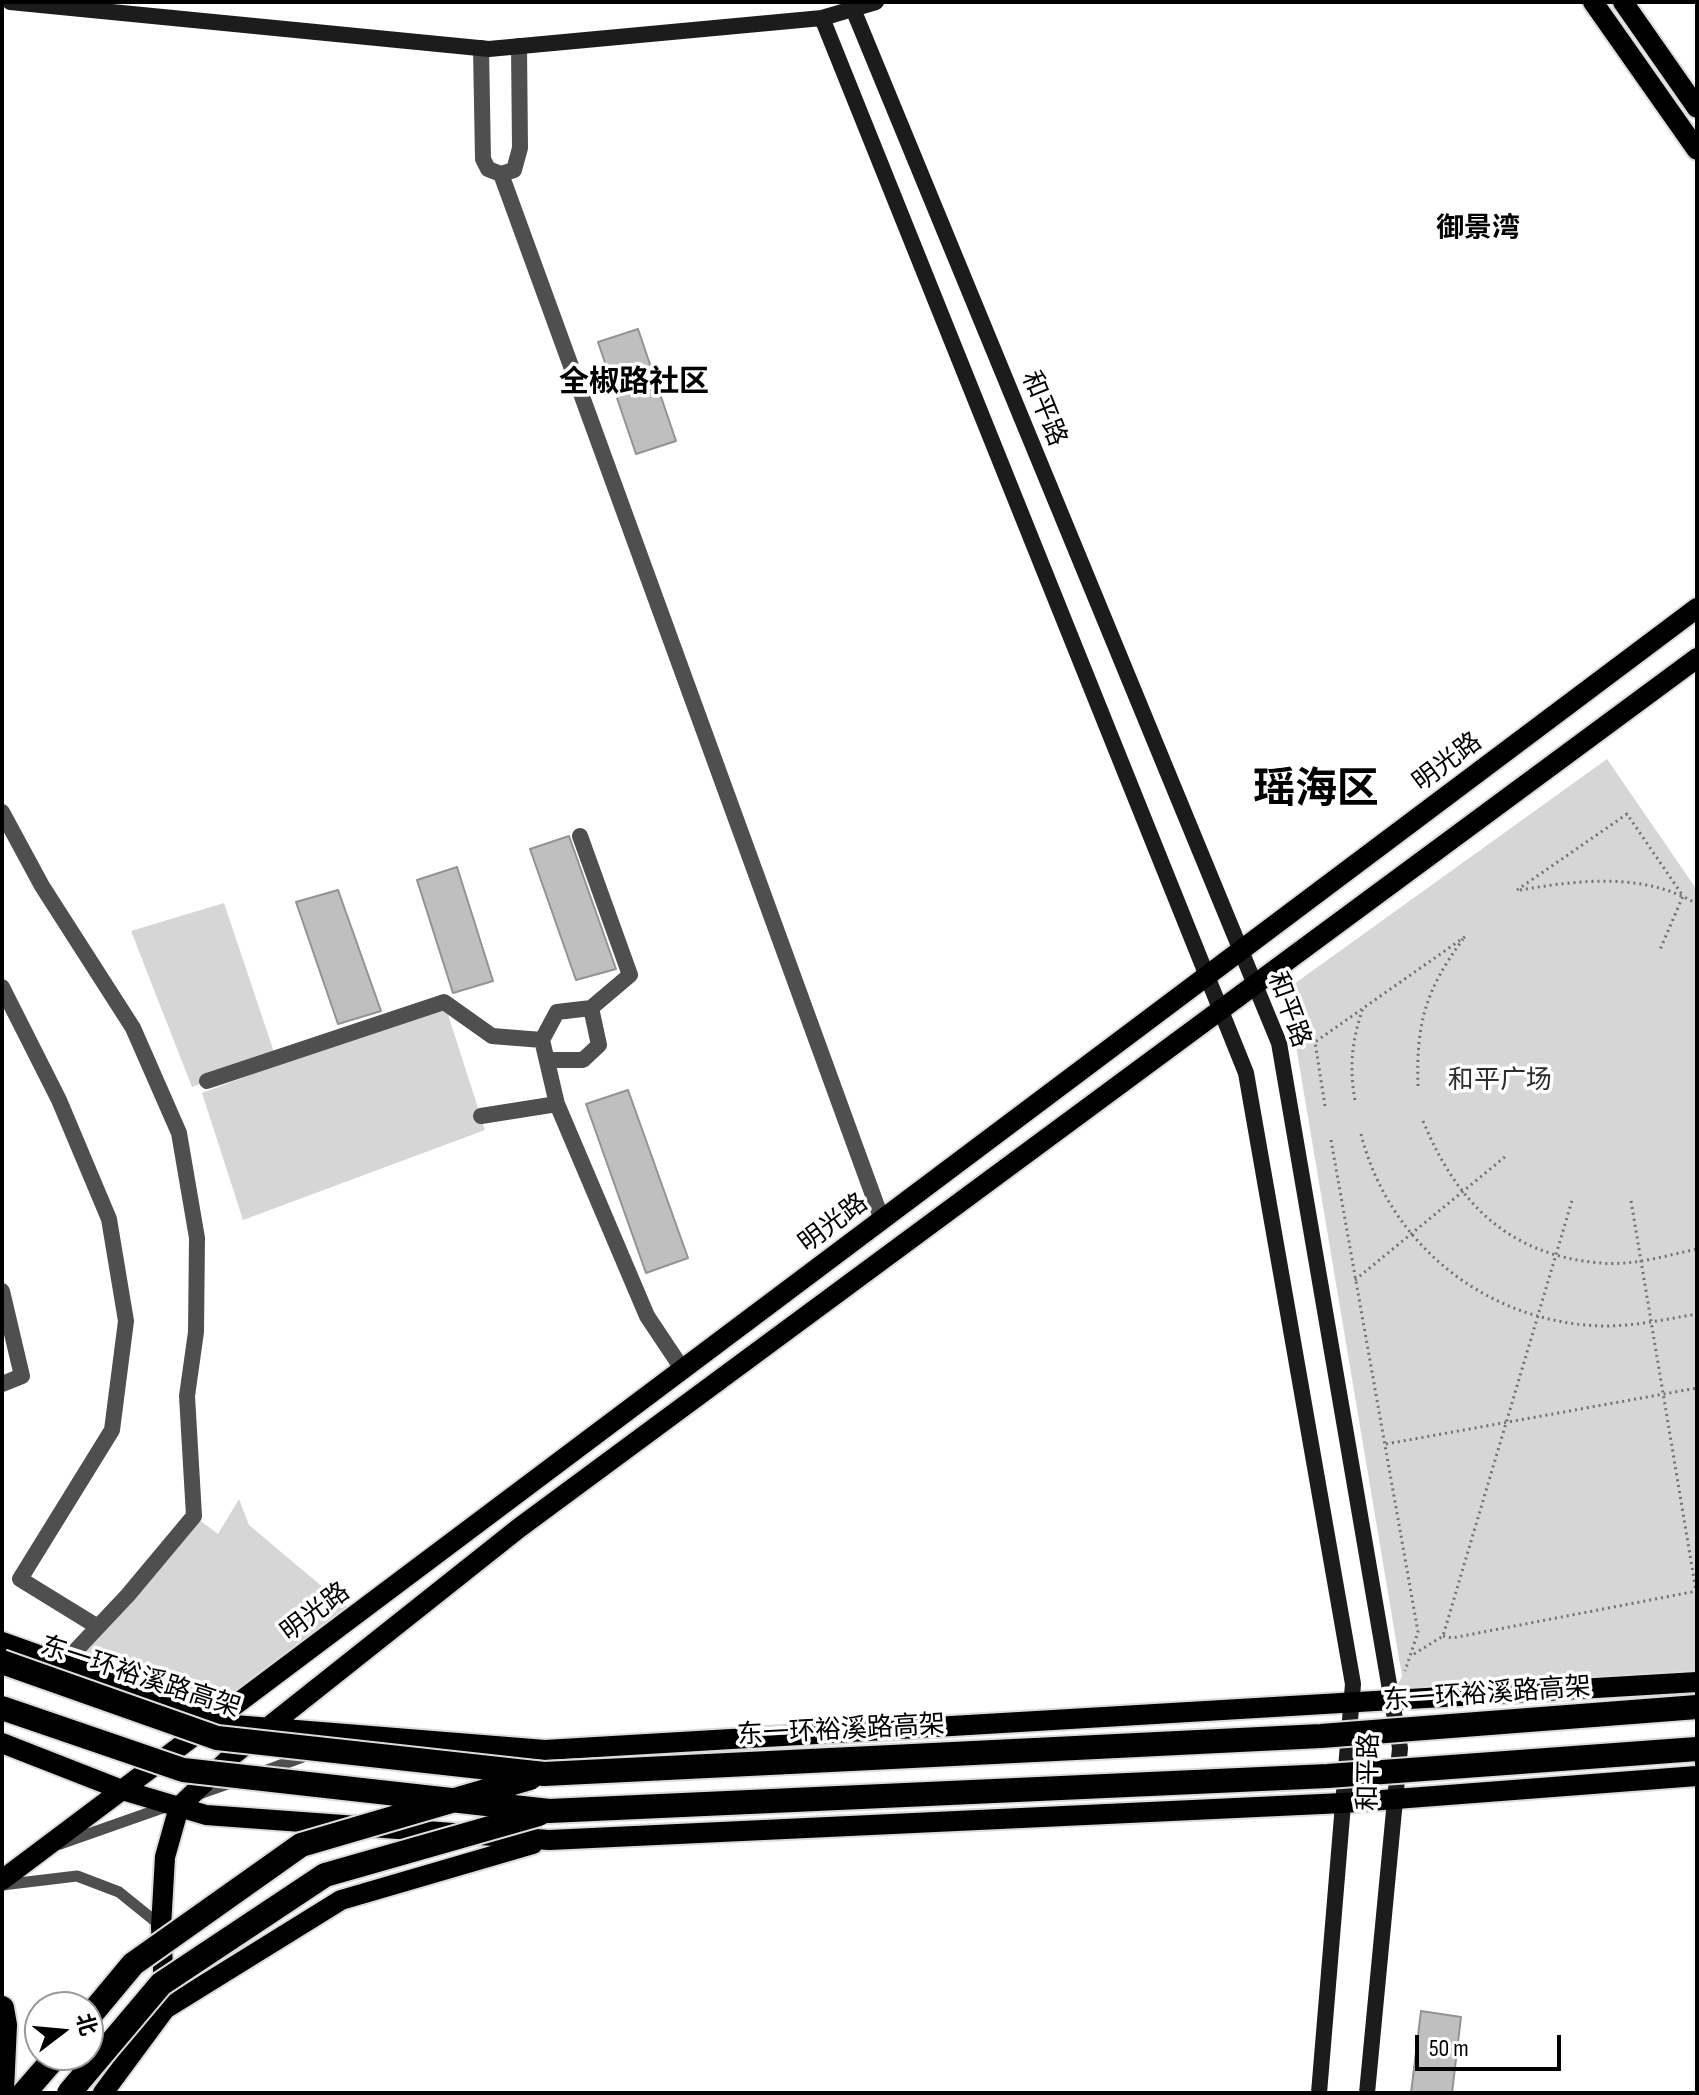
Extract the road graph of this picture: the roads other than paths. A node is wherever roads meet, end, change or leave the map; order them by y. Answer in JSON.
{"nodes":[{"id":1,"x":10,"y":2,"type":"edge"},
{"id":2,"x":876,"y":2,"type":"edge"},
{"id":3,"x":1593,"y":2,"type":"edge"},
{"id":4,"x":1623,"y":2,"type":"edge"},
{"id":5,"x":853,"y":9,"type":"junction"},
{"id":6,"x":822,"y":18,"type":"junction"},
{"id":7,"x":519,"y":46,"type":"junction"},
{"id":8,"x":481,"y":48,"type":"junction"},
{"id":9,"x":1697,"y":108,"type":"edge"},
{"id":10,"x":1697,"y":150,"type":"edge"},
{"id":11,"x":501,"y":174,"type":"junction"},
{"id":12,"x":1697,"y":608,"type":"edge"},
{"id":13,"x":1697,"y":658,"type":"edge"},
{"id":14,"x":2,"y":812,"type":"edge"},
{"id":15,"x":580,"y":836,"type":"dead end"},
{"id":16,"x":1241,"y":951,"type":"junction"},
{"id":17,"x":1208,"y":976,"type":"junction"},
{"id":18,"x":1255,"y":985,"type":"junction"},
{"id":19,"x":2,"y":987,"type":"edge"},
{"id":20,"x":591,"y":1008,"type":"junction"},
{"id":21,"x":1222,"y":1010,"type":"junction"},
{"id":22,"x":542,"y":1040,"type":"junction"},
{"id":23,"x":547,"y":1060,"type":"junction"},
{"id":24,"x":207,"y":1081,"type":"dead end"},
{"id":25,"x":557,"y":1104,"type":"junction"},
{"id":26,"x":481,"y":1116,"type":"dead end"},
{"id":27,"x":882,"y":1220,"type":"junction"},
{"id":28,"x":2,"y":1291,"type":"edge"},
{"id":29,"x":683,"y":1370,"type":"junction"},
{"id":30,"x":2,"y":1384,"type":"edge"},
{"id":31,"x":98,"y":1627,"type":"junction"},
{"id":32,"x":2,"y":1642,"type":"edge"},
{"id":33,"x":2,"y":1662,"type":"edge"},
{"id":34,"x":63,"y":1664,"type":"junction"},
{"id":35,"x":1697,"y":1682,"type":"edge"},
{"id":36,"x":1391,"y":1700,"type":"junction"},
{"id":37,"x":1351,"y":1702,"type":"junction"},
{"id":38,"x":1697,"y":1707,"type":"edge"},
{"id":39,"x":2,"y":1708,"type":"edge"},
{"id":40,"x":218,"y":1719,"type":"junction"},
{"id":41,"x":267,"y":1727,"type":"junction"},
{"id":42,"x":364,"y":1735,"type":"junction"},
{"id":43,"x":2,"y":1743,"type":"edge"},
{"id":44,"x":1697,"y":1749,"type":"edge"},
{"id":45,"x":544,"y":1774,"type":"junction"},
{"id":46,"x":1697,"y":1776,"type":"edge"},
{"id":47,"x":122,"y":1790,"type":"junction"},
{"id":48,"x":1395,"y":1800,"type":"junction"},
{"id":49,"x":179,"y":1803,"type":"junction"},
{"id":50,"x":1343,"y":1803,"type":"junction"},
{"id":51,"x":549,"y":1811,"type":"junction"},
{"id":52,"x":549,"y":1840,"type":"junction"},
{"id":53,"x":42,"y":1851,"type":"junction"},
{"id":54,"x":2,"y":1883,"type":"edge"},
{"id":55,"x":161,"y":1927,"type":"junction"},
{"id":56,"x":104,"y":1999,"type":"edge"},
{"id":57,"x":2,"y":2008,"type":"edge"},
{"id":58,"x":165,"y":2009,"type":"junction"},
{"id":59,"x":43,"y":2071,"type":"edge"},
{"id":60,"x":2,"y":2090,"type":"edge"},
{"id":61,"x":24,"y":2093,"type":"edge"},
{"id":62,"x":69,"y":2093,"type":"edge"},
{"id":63,"x":103,"y":2093,"type":"edge"},
{"id":64,"x":1319,"y":2093,"type":"edge"},
{"id":65,"x":1367,"y":2093,"type":"edge"}],
"edges":[{"from":1,"to":8,"type":"main road"},
{"from":2,"to":5,"type":"main road"},
{"from":3,"to":10,"type":"main road"},
{"from":4,"to":9,"type":"main road"},
{"from":5,"to":6,"type":"main road"},
{"from":5,"to":16,"type":"main road","name":"和平路"},
{"from":6,"to":7,"type":"main road"},
{"from":6,"to":17,"type":"main road","name":"和平路"},
{"from":7,"to":8,"type":"main road"},
{"from":7,"to":11,"type":"street"},
{"from":8,"to":11,"type":"street"},
{"from":11,"to":27,"type":"street"},
{"from":12,"to":16,"type":"main road","name":"明光路"},
{"from":13,"to":18,"type":"main road"},
{"from":14,"to":31,"type":"street"},
{"from":15,"to":20,"type":"street"},
{"from":16,"to":17,"type":"main road","name":"明光路"},
{"from":16,"to":18,"type":"main road","name":"和平路"},
{"from":17,"to":21,"type":"main road","name":"和平路"},
{"from":17,"to":27,"type":"main road","name":"明光路"},
{"from":18,"to":21,"type":"main road"},
{"from":18,"to":36,"type":"main road","name":"和平路"},
{"from":19,"to":31,"type":"street"},
{"from":20,"to":22,"type":"street"},
{"from":20,"to":23,"type":"street"},
{"from":21,"to":37,"type":"main road","name":"和平路"},
{"from":21,"to":41,"type":"main road"},
{"from":22,"to":23,"type":"street"},
{"from":22,"to":24,"type":"street"},
{"from":23,"to":25,"type":"street"},
{"from":25,"to":26,"type":"street"},
{"from":25,"to":29,"type":"street"},
{"from":27,"to":29,"type":"main road","name":"明光路"},
{"from":28,"to":30,"type":"street"},
{"from":29,"to":40,"type":"main road","name":"明光路"},
{"from":31,"to":34,"type":"street"},
{"from":32,"to":34,"type":"main road"},
{"from":33,"to":45,"type":"highway","name":"东一环裕溪路高架","bridge":true},
{"from":34,"to":40,"type":"main road"},
{"from":35,"to":36,"type":"main road"},
{"from":36,"to":37,"type":"main road"},
{"from":36,"to":48,"type":"main road","name":"和平路"},
{"from":37,"to":42,"type":"main road"},
{"from":37,"to":50,"type":"main road","name":"和平路"},
{"from":38,"to":45,"type":"highway","name":"东一环裕溪路高架","bridge":true},
{"from":39,"to":51,"type":"highway","bridge":true},
{"from":40,"to":41,"type":"main road"},
{"from":40,"to":47,"type":"main road","name":"明光路"},
{"from":41,"to":42,"type":"main road"},
{"from":41,"to":49,"type":"main road"},
{"from":42,"to":49,"type":"lane"},
{"from":43,"to":47,"type":"main road"},
{"from":44,"to":51,"type":"highway","bridge":true},
{"from":45,"to":56,"type":"highway","bridge":true},
{"from":46,"to":48,"type":"main road"},
{"from":47,"to":49,"type":"main road"},
{"from":47,"to":53,"type":"main road","name":"明光路"},
{"from":48,"to":50,"type":"main road"},
{"from":48,"to":65,"type":"main road","name":"和平路"},
{"from":49,"to":52,"type":"main road"},
{"from":49,"to":53,"type":"lane"},
{"from":49,"to":55,"type":"main road"},
{"from":50,"to":52,"type":"main road"},
{"from":50,"to":64,"type":"main road","name":"和平路"},
{"from":51,"to":62,"type":"highway","bridge":true},
{"from":52,"to":58,"type":"main road"},
{"from":53,"to":54,"type":"main road","name":"明光路"},
{"from":54,"to":55,"type":"lane"},
{"from":55,"to":58,"type":"main road"},
{"from":57,"to":60,"type":"highway"},
{"from":58,"to":63,"type":"main road"},
{"from":59,"to":61,"type":"highway"}]}
